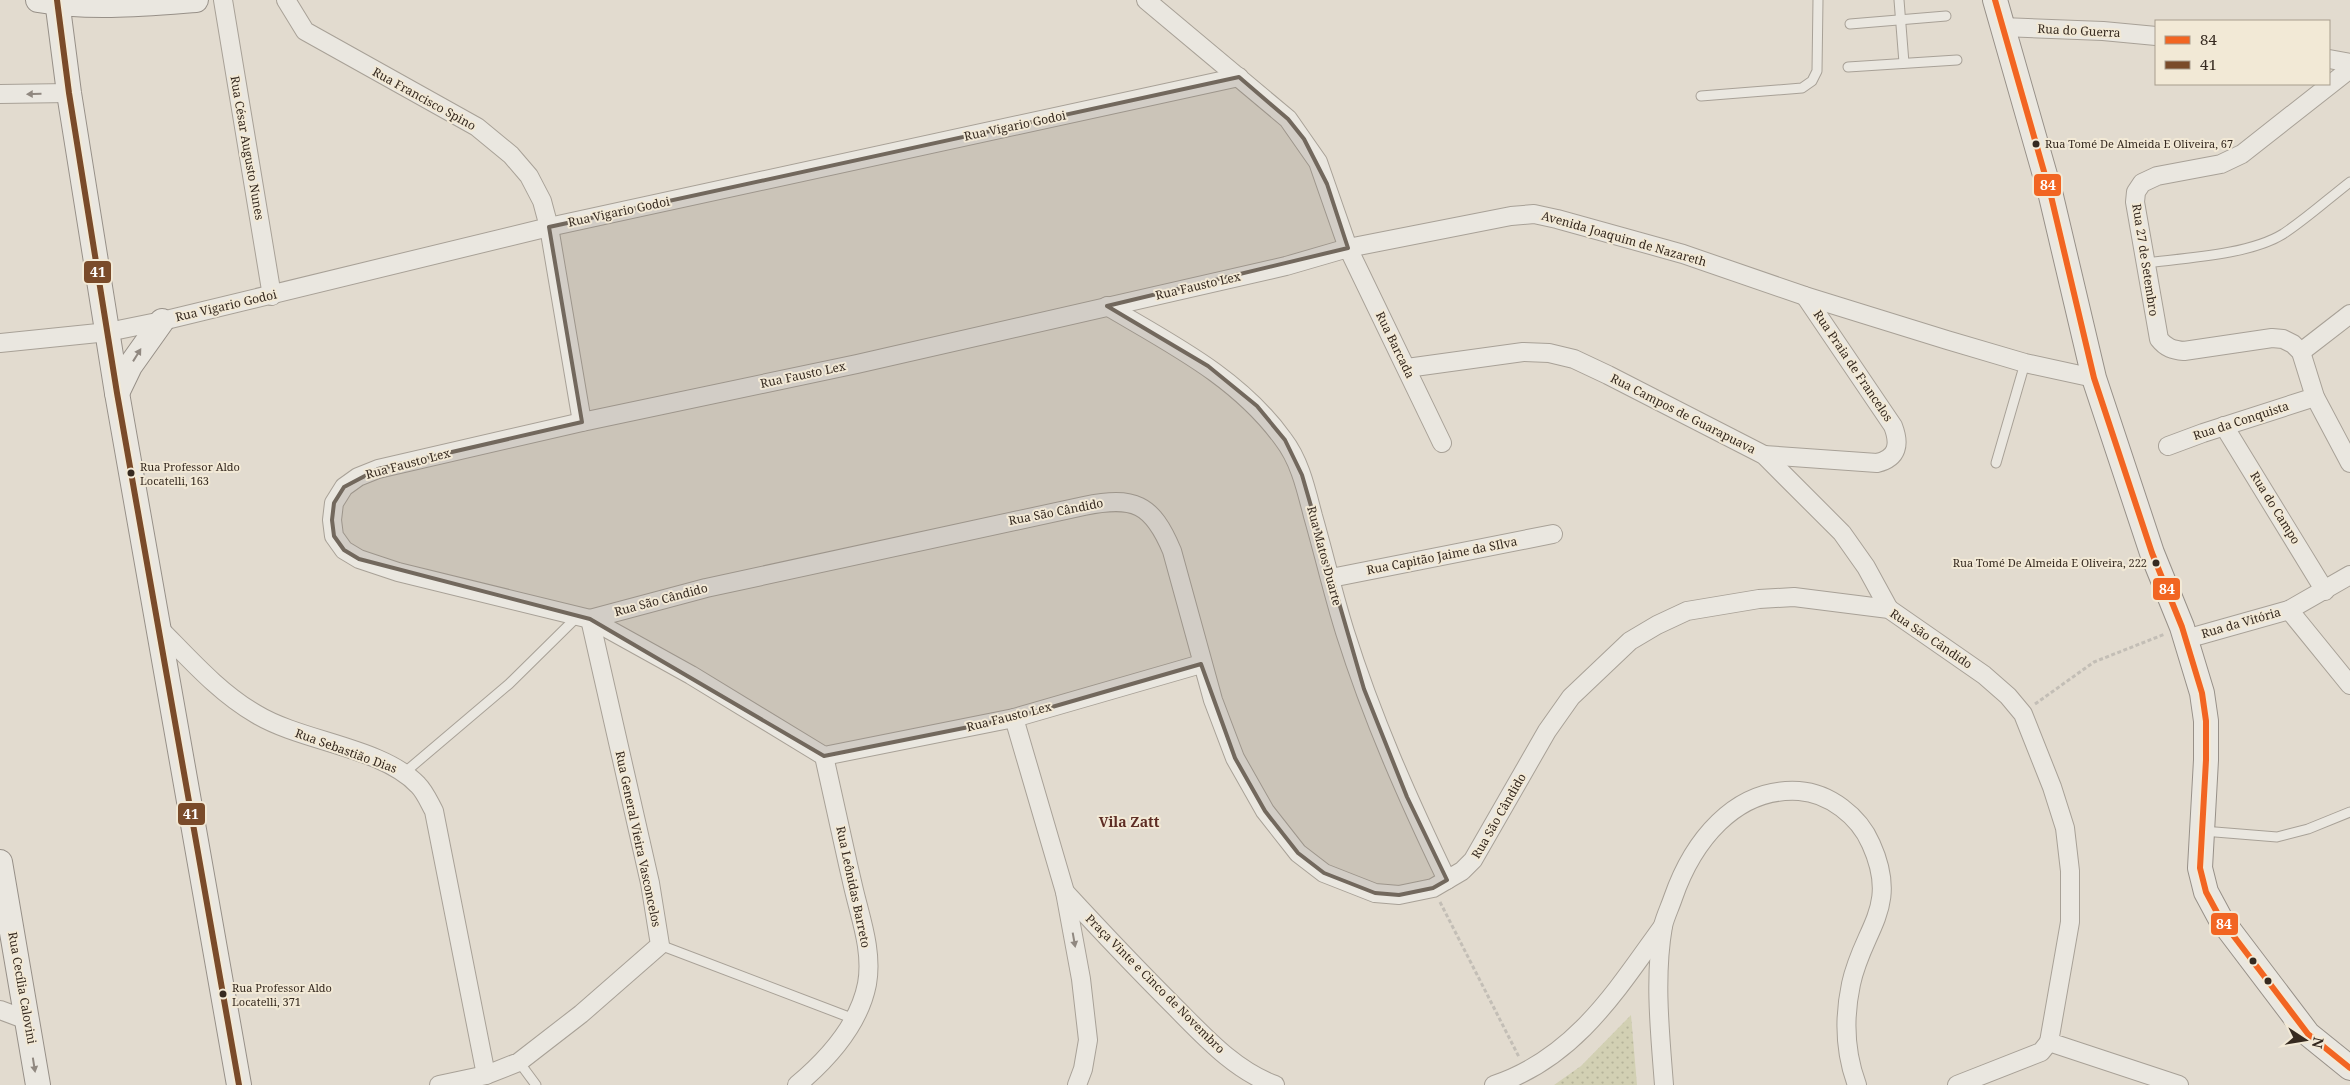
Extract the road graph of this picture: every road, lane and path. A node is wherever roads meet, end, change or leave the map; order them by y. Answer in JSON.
{"nodes":[{"id":1,"x":196,"y":0,"type":"edge"},
{"id":2,"x":223,"y":0,"type":"edge"},
{"id":3,"x":286,"y":0,"type":"edge"},
{"id":4,"x":1146,"y":0,"type":"edge"},
{"id":5,"x":1818,"y":0,"type":"edge"},
{"id":6,"x":1899,"y":0,"type":"edge"},
{"id":7,"x":1982,"y":0,"type":"edge"},
{"id":8,"x":1995,"y":0,"type":"edge"},
{"id":9,"x":51,"y":1,"type":"edge"},
{"id":10,"x":1946,"y":16,"type":"dead end"},
{"id":11,"x":1900,"y":20,"type":"junction"},
{"id":12,"x":1850,"y":24,"type":"dead end"},
{"id":13,"x":2002,"y":27,"type":"junction"},
{"id":14,"x":2155,"y":36,"type":"edge"},
{"id":15,"x":2330,"y":59,"type":"edge"},
{"id":16,"x":1957,"y":60,"type":"dead end"},
{"id":17,"x":1904,"y":63,"type":"junction"},
{"id":18,"x":2350,"y":63,"type":"edge"},
{"id":19,"x":1848,"y":67,"type":"dead end"},
{"id":20,"x":2350,"y":69,"type":"edge"},
{"id":21,"x":1239,"y":77,"type":"junction"},
{"id":22,"x":2330,"y":85,"type":"edge"},
{"id":23,"x":2330,"y":85,"type":"edge"},
{"id":24,"x":69,"y":93,"type":"junction"},
{"id":25,"x":0,"y":94,"type":"edge"},
{"id":26,"x":1701,"y":96,"type":"dead end"},
{"id":27,"x":2350,"y":182,"type":"edge"},
{"id":28,"x":549,"y":227,"type":"junction"},
{"id":29,"x":1348,"y":248,"type":"junction"},
{"id":30,"x":2144,"y":264,"type":"junction"},
{"id":31,"x":272,"y":296,"type":"junction"},
{"id":32,"x":1805,"y":296,"type":"junction"},
{"id":33,"x":1107,"y":306,"type":"junction"},
{"id":34,"x":2350,"y":314,"type":"edge"},
{"id":35,"x":162,"y":321,"type":"junction"},
{"id":36,"x":108,"y":332,"type":"junction"},
{"id":37,"x":0,"y":343,"type":"edge"},
{"id":38,"x":2301,"y":352,"type":"junction"},
{"id":39,"x":2025,"y":364,"type":"junction"},
{"id":40,"x":1407,"y":368,"type":"junction"},
{"id":41,"x":2094,"y":378,"type":"junction"},
{"id":42,"x":117,"y":393,"type":"junction"},
{"id":43,"x":2315,"y":397,"type":"junction"},
{"id":44,"x":582,"y":422,"type":"junction"},
{"id":45,"x":2224,"y":426,"type":"junction"},
{"id":46,"x":1442,"y":443,"type":"dead end"},
{"id":47,"x":2168,"y":446,"type":"dead end"},
{"id":48,"x":1764,"y":455,"type":"junction"},
{"id":49,"x":1996,"y":463,"type":"dead end"},
{"id":50,"x":2350,"y":463,"type":"edge"},
{"id":51,"x":1553,"y":534,"type":"dead end"},
{"id":52,"x":2350,"y":575,"type":"edge"},
{"id":53,"x":1331,"y":578,"type":"junction"},
{"id":54,"x":2325,"y":591,"type":"junction"},
{"id":55,"x":1889,"y":609,"type":"junction"},
{"id":56,"x":2289,"y":610,"type":"junction"},
{"id":57,"x":583,"y":618,"type":"junction"},
{"id":58,"x":157,"y":626,"type":"junction"},
{"id":59,"x":2184,"y":633,"type":"junction"},
{"id":60,"x":1202,"y":664,"type":"junction"},
{"id":61,"x":2350,"y":685,"type":"edge"},
{"id":62,"x":2023,"y":714,"type":"junction"},
{"id":63,"x":1014,"y":718,"type":"junction"},
{"id":64,"x":824,"y":756,"type":"junction"},
{"id":65,"x":404,"y":773,"type":"junction"},
{"id":66,"x":2350,"y":812,"type":"edge"},
{"id":67,"x":2202,"y":831,"type":"junction"},
{"id":68,"x":0,"y":862,"type":"edge"},
{"id":69,"x":1440,"y":884,"type":"junction"},
{"id":70,"x":1065,"y":892,"type":"junction"},
{"id":71,"x":1663,"y":925,"type":"junction"},
{"id":72,"x":660,"y":945,"type":"junction"},
{"id":73,"x":0,"y":1010,"type":"edge"},
{"id":74,"x":854,"y":1019,"type":"junction"},
{"id":75,"x":27,"y":1020,"type":"junction"},
{"id":76,"x":2049,"y":1042,"type":"junction"},
{"id":77,"x":519,"y":1062,"type":"junction"},
{"id":78,"x":2350,"y":1068,"type":"edge"},
{"id":79,"x":1527,"y":1072,"type":"junction"},
{"id":80,"x":486,"y":1075,"type":"junction"},
{"id":81,"x":38,"y":1085,"type":"edge"},
{"id":82,"x":239,"y":1085,"type":"edge"},
{"id":83,"x":439,"y":1085,"type":"edge"},
{"id":84,"x":536,"y":1085,"type":"edge"},
{"id":85,"x":797,"y":1085,"type":"edge"},
{"id":86,"x":1077,"y":1085,"type":"edge"},
{"id":87,"x":1275,"y":1085,"type":"edge"},
{"id":88,"x":1494,"y":1085,"type":"edge"},
{"id":89,"x":1664,"y":1085,"type":"edge"},
{"id":90,"x":1857,"y":1085,"type":"edge"},
{"id":91,"x":1957,"y":1085,"type":"edge"},
{"id":92,"x":2179,"y":1085,"type":"edge"}],
"edges":[{"from":1,"to":9,"type":"street"},
{"from":2,"to":31,"type":"street","name":"Rua César Augusto Nunes"},
{"from":3,"to":28,"type":"street","name":"Rua Francisco Spino"},
{"from":4,"to":21,"type":"street"},
{"from":5,"to":26,"type":"lane"},
{"from":6,"to":11,"type":"lane"},
{"from":7,"to":13,"type":"street"},
{"from":8,"to":13,"type":"street"},
{"from":9,"to":24,"type":"street"},
{"from":10,"to":11,"type":"lane"},
{"from":11,"to":12,"type":"lane"},
{"from":11,"to":17,"type":"lane"},
{"from":13,"to":14,"type":"street","name":"Rua do Guerra"},
{"from":13,"to":41,"type":"street"},
{"from":15,"to":18,"type":"street"},
{"from":16,"to":17,"type":"lane"},
{"from":17,"to":19,"type":"lane"},
{"from":20,"to":23,"type":"street","name":"Rua 27 de Setembro"},
{"from":21,"to":28,"type":"street","name":"Rua Vigario Godoi"},
{"from":21,"to":29,"type":"street"},
{"from":22,"to":30,"type":"street","name":"Rua 27 de Setembro"},
{"from":24,"to":25,"type":"street","one_way":true},
{"from":24,"to":36,"type":"street"},
{"from":27,"to":30,"type":"lane"},
{"from":28,"to":31,"type":"street","name":"Rua Vigario Godoi"},
{"from":28,"to":44,"type":"street","name":"Rua Francisco Spino"},
{"from":29,"to":32,"type":"street","name":"Avenida Joaquim de Nazareth"},
{"from":29,"to":33,"type":"street","name":"Rua Fausto Lex"},
{"from":29,"to":40,"type":"street","name":"Rua Barcada"},
{"from":30,"to":38,"type":"street","name":"Rua 27 de Setembro"},
{"from":31,"to":35,"type":"street","name":"Rua Vigario Godoi"},
{"from":32,"to":39,"type":"street","name":"Avenida Joaquim de Nazareth"},
{"from":32,"to":48,"type":"street","name":"Rua Praia de Francelos"},
{"from":33,"to":44,"type":"street","name":"Rua Fausto Lex"},
{"from":33,"to":53,"type":"street","name":"Rua Matos Duarte"},
{"from":34,"to":38,"type":"street"},
{"from":35,"to":36,"type":"street","name":"Rua Vigario Godoi"},
{"from":42,"to":35,"type":"street","one_way":true},
{"from":36,"to":37,"type":"street","name":"Rua Vigario Godoi"},
{"from":36,"to":42,"type":"street"},
{"from":38,"to":43,"type":"street"},
{"from":39,"to":41,"type":"street","name":"Avenida Joaquim de Nazareth"},
{"from":39,"to":49,"type":"lane"},
{"from":40,"to":46,"type":"street","name":"Rua Barcada"},
{"from":40,"to":48,"type":"street","name":"Rua Campos de Guarapuava"},
{"from":41,"to":59,"type":"street"},
{"from":42,"to":58,"type":"street"},
{"from":43,"to":45,"type":"street","name":"Rua da Conquista"},
{"from":43,"to":50,"type":"street"},
{"from":44,"to":57,"type":"street","name":"Rua Fausto Lex"},
{"from":45,"to":47,"type":"street","name":"Rua da Conquista"},
{"from":45,"to":54,"type":"street","name":"Rua do Campo"},
{"from":48,"to":55,"type":"street","name":"Rua Campos de Guarapuava"},
{"from":51,"to":53,"type":"street","name":"Rua Capitão Jaime da SIlva"},
{"from":52,"to":54,"type":"street"},
{"from":53,"to":69,"type":"street","name":"Rua Matos Duarte"},
{"from":54,"to":56,"type":"street"},
{"from":55,"to":62,"type":"street","name":"Rua São Cândido"},
{"from":55,"to":69,"type":"street","name":"Rua São Cândido"},
{"from":56,"to":59,"type":"street","name":"Rua da Vitória"},
{"from":56,"to":61,"type":"street","name":"Rua da Vitória"},
{"from":57,"to":60,"type":"street","name":"Rua São Cândido"},
{"from":57,"to":64,"type":"street","name":"Rua Fausto Lex"},
{"from":57,"to":65,"type":"lane"},
{"from":57,"to":72,"type":"street","name":"Rua General Vieira Vasconcelos"},
{"from":58,"to":65,"type":"street","name":"Rua Sebastião Dias"},
{"from":58,"to":82,"type":"street"},
{"from":59,"to":62,"type":"path"},
{"from":59,"to":67,"type":"street"},
{"from":60,"to":63,"type":"street","name":"Rua Fausto Lex"},
{"from":60,"to":69,"type":"street","name":"Rua São Cândido"},
{"from":62,"to":76,"type":"street","name":"Rua São Cândido"},
{"from":63,"to":64,"type":"street","name":"Rua Fausto Lex"},
{"from":63,"to":70,"type":"street","name":"Praça Vinte e Cinco de Novembro"},
{"from":64,"to":74,"type":"street","name":"Rua Leônidas Barreto"},
{"from":65,"to":80,"type":"street","name":"Rua Sebastião Dias"},
{"from":66,"to":67,"type":"lane"},
{"from":67,"to":78,"type":"street"},
{"from":68,"to":75,"type":"street","name":"Rua Cecília Calovini"},
{"from":69,"to":79,"type":"path"},
{"from":70,"to":86,"type":"street","name":"Praça Vinte e Cinco de Novembro","one_way":true},
{"from":70,"to":87,"type":"street","name":"Praça Vinte e Cinco de Novembro"},
{"from":71,"to":79,"type":"street"},
{"from":71,"to":89,"type":"street"},
{"from":71,"to":90,"type":"street"},
{"from":72,"to":74,"type":"lane"},
{"from":72,"to":77,"type":"street","name":"Rua General Vieira Vasconcelos"},
{"from":73,"to":75,"type":"street"},
{"from":74,"to":85,"type":"street","name":"Rua Leônidas Barreto"},
{"from":75,"to":81,"type":"street","name":"Rua Cecília Calovini","one_way":true},
{"from":76,"to":91,"type":"street"},
{"from":76,"to":92,"type":"street"},
{"from":77,"to":80,"type":"street","name":"Rua General Vieira Vasconcelos"},
{"from":77,"to":84,"type":"lane"},
{"from":79,"to":88,"type":"street"},
{"from":80,"to":83,"type":"street","name":"Rua General Vieira Vasconcelos"}]}
